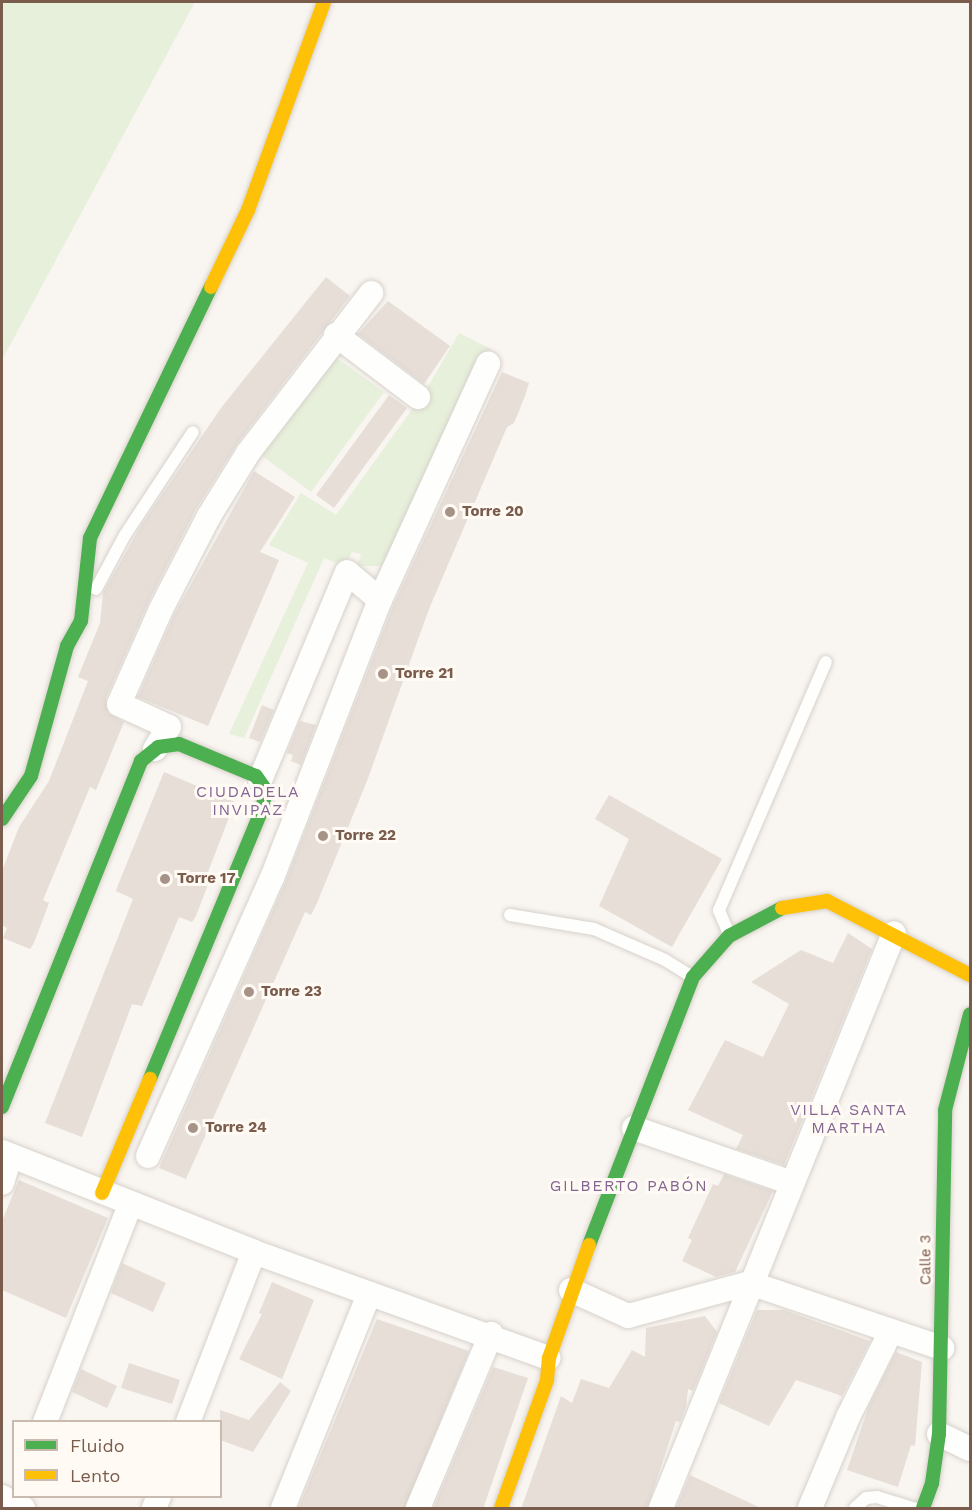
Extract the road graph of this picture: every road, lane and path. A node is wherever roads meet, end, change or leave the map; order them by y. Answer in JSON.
{"nodes":[{"id":1,"x":324,"y":2,"type":"edge"},
{"id":2,"x":370,"y":293,"type":"dead end"},
{"id":3,"x":336,"y":335,"type":"junction"},
{"id":4,"x":488,"y":364,"type":"dead end"},
{"id":5,"x":418,"y":397,"type":"dead end"},
{"id":6,"x":193,"y":432,"type":"dead end"},
{"id":7,"x":394,"y":570,"type":"junction"},
{"id":8,"x":347,"y":572,"type":"junction"},
{"id":9,"x":380,"y":600,"type":"junction"},
{"id":10,"x":81,"y":621,"type":"junction"},
{"id":11,"x":826,"y":662,"type":"dead end"},
{"id":12,"x":155,"y":749,"type":"junction"},
{"id":13,"x":260,"y":780,"type":"junction"},
{"id":14,"x":2,"y":819,"type":"edge"},
{"id":15,"x":510,"y":915,"type":"dead end"},
{"id":16,"x":894,"y":933,"type":"junction"},
{"id":17,"x":729,"y":936,"type":"junction"},
{"id":18,"x":970,"y":975,"type":"edge"},
{"id":19,"x":693,"y":977,"type":"junction"},
{"id":20,"x":970,"y":1014,"type":"edge"},
{"id":21,"x":2,"y":1107,"type":"edge"},
{"id":22,"x":634,"y":1128,"type":"junction"},
{"id":23,"x":6,"y":1154,"type":"edge"},
{"id":24,"x":148,"y":1156,"type":"dead end"},
{"id":25,"x":2,"y":1183,"type":"edge"},
{"id":26,"x":792,"y":1183,"type":"junction"},
{"id":27,"x":102,"y":1193,"type":"junction"},
{"id":28,"x":130,"y":1205,"type":"junction"},
{"id":29,"x":254,"y":1252,"type":"junction"},
{"id":30,"x":750,"y":1283,"type":"junction"},
{"id":31,"x":571,"y":1290,"type":"junction"},
{"id":32,"x":369,"y":1294,"type":"junction"},
{"id":33,"x":891,"y":1331,"type":"junction"},
{"id":34,"x":491,"y":1334,"type":"junction"},
{"id":35,"x":942,"y":1348,"type":"junction"},
{"id":36,"x":549,"y":1358,"type":"junction"},
{"id":37,"x":46,"y":1420,"type":"edge"},
{"id":38,"x":189,"y":1420,"type":"edge"},
{"id":39,"x":939,"y":1434,"type":"junction"},
{"id":40,"x":970,"y":1449,"type":"edge"},
{"id":41,"x":283,"y":1509,"type":"edge"},
{"id":42,"x":418,"y":1509,"type":"edge"},
{"id":43,"x":501,"y":1509,"type":"edge"},
{"id":44,"x":661,"y":1509,"type":"edge"},
{"id":45,"x":810,"y":1509,"type":"edge"},
{"id":46,"x":855,"y":1509,"type":"edge"},
{"id":47,"x":914,"y":1509,"type":"edge"},
{"id":48,"x":923,"y":1509,"type":"edge"}],
"edges":[{"from":1,"to":10,"type":"street"},
{"from":2,"to":3,"type":"street"},
{"from":3,"to":5,"type":"street"},
{"from":3,"to":12,"type":"street"},
{"from":4,"to":7,"type":"street"},
{"from":6,"to":10,"type":"lane"},
{"from":7,"to":8,"type":"street"},
{"from":7,"to":9,"type":"street"},
{"from":8,"to":9,"type":"street"},
{"from":8,"to":13,"type":"street"},
{"from":9,"to":24,"type":"street"},
{"from":10,"to":14,"type":"street"},
{"from":11,"to":17,"type":"lane"},
{"from":12,"to":13,"type":"street"},
{"from":12,"to":21,"type":"street"},
{"from":13,"to":27,"type":"street"},
{"from":15,"to":19,"type":"lane"},
{"from":16,"to":17,"type":"street"},
{"from":16,"to":18,"type":"street"},
{"from":16,"to":26,"type":"street"},
{"from":17,"to":19,"type":"street"},
{"from":19,"to":22,"type":"street"},
{"from":20,"to":35,"type":"street","name":"Calle 3"},
{"from":22,"to":26,"type":"street"},
{"from":22,"to":31,"type":"street"},
{"from":23,"to":25,"type":"street"},
{"from":23,"to":27,"type":"street"},
{"from":26,"to":30,"type":"street"},
{"from":27,"to":28,"type":"street"},
{"from":28,"to":29,"type":"street"},
{"from":28,"to":37,"type":"street"},
{"from":29,"to":32,"type":"street"},
{"from":29,"to":38,"type":"street"},
{"from":30,"to":31,"type":"street"},
{"from":30,"to":33,"type":"street"},
{"from":30,"to":44,"type":"street"},
{"from":31,"to":36,"type":"street"},
{"from":32,"to":34,"type":"street"},
{"from":32,"to":41,"type":"street"},
{"from":33,"to":35,"type":"street"},
{"from":33,"to":45,"type":"street"},
{"from":34,"to":36,"type":"street"},
{"from":34,"to":42,"type":"street"},
{"from":35,"to":39,"type":"street","name":"Calle 3"},
{"from":36,"to":43,"type":"street"},
{"from":39,"to":40,"type":"street"},
{"from":39,"to":48,"type":"street","name":"Calle 3"},
{"from":46,"to":47,"type":"lane"}]}
